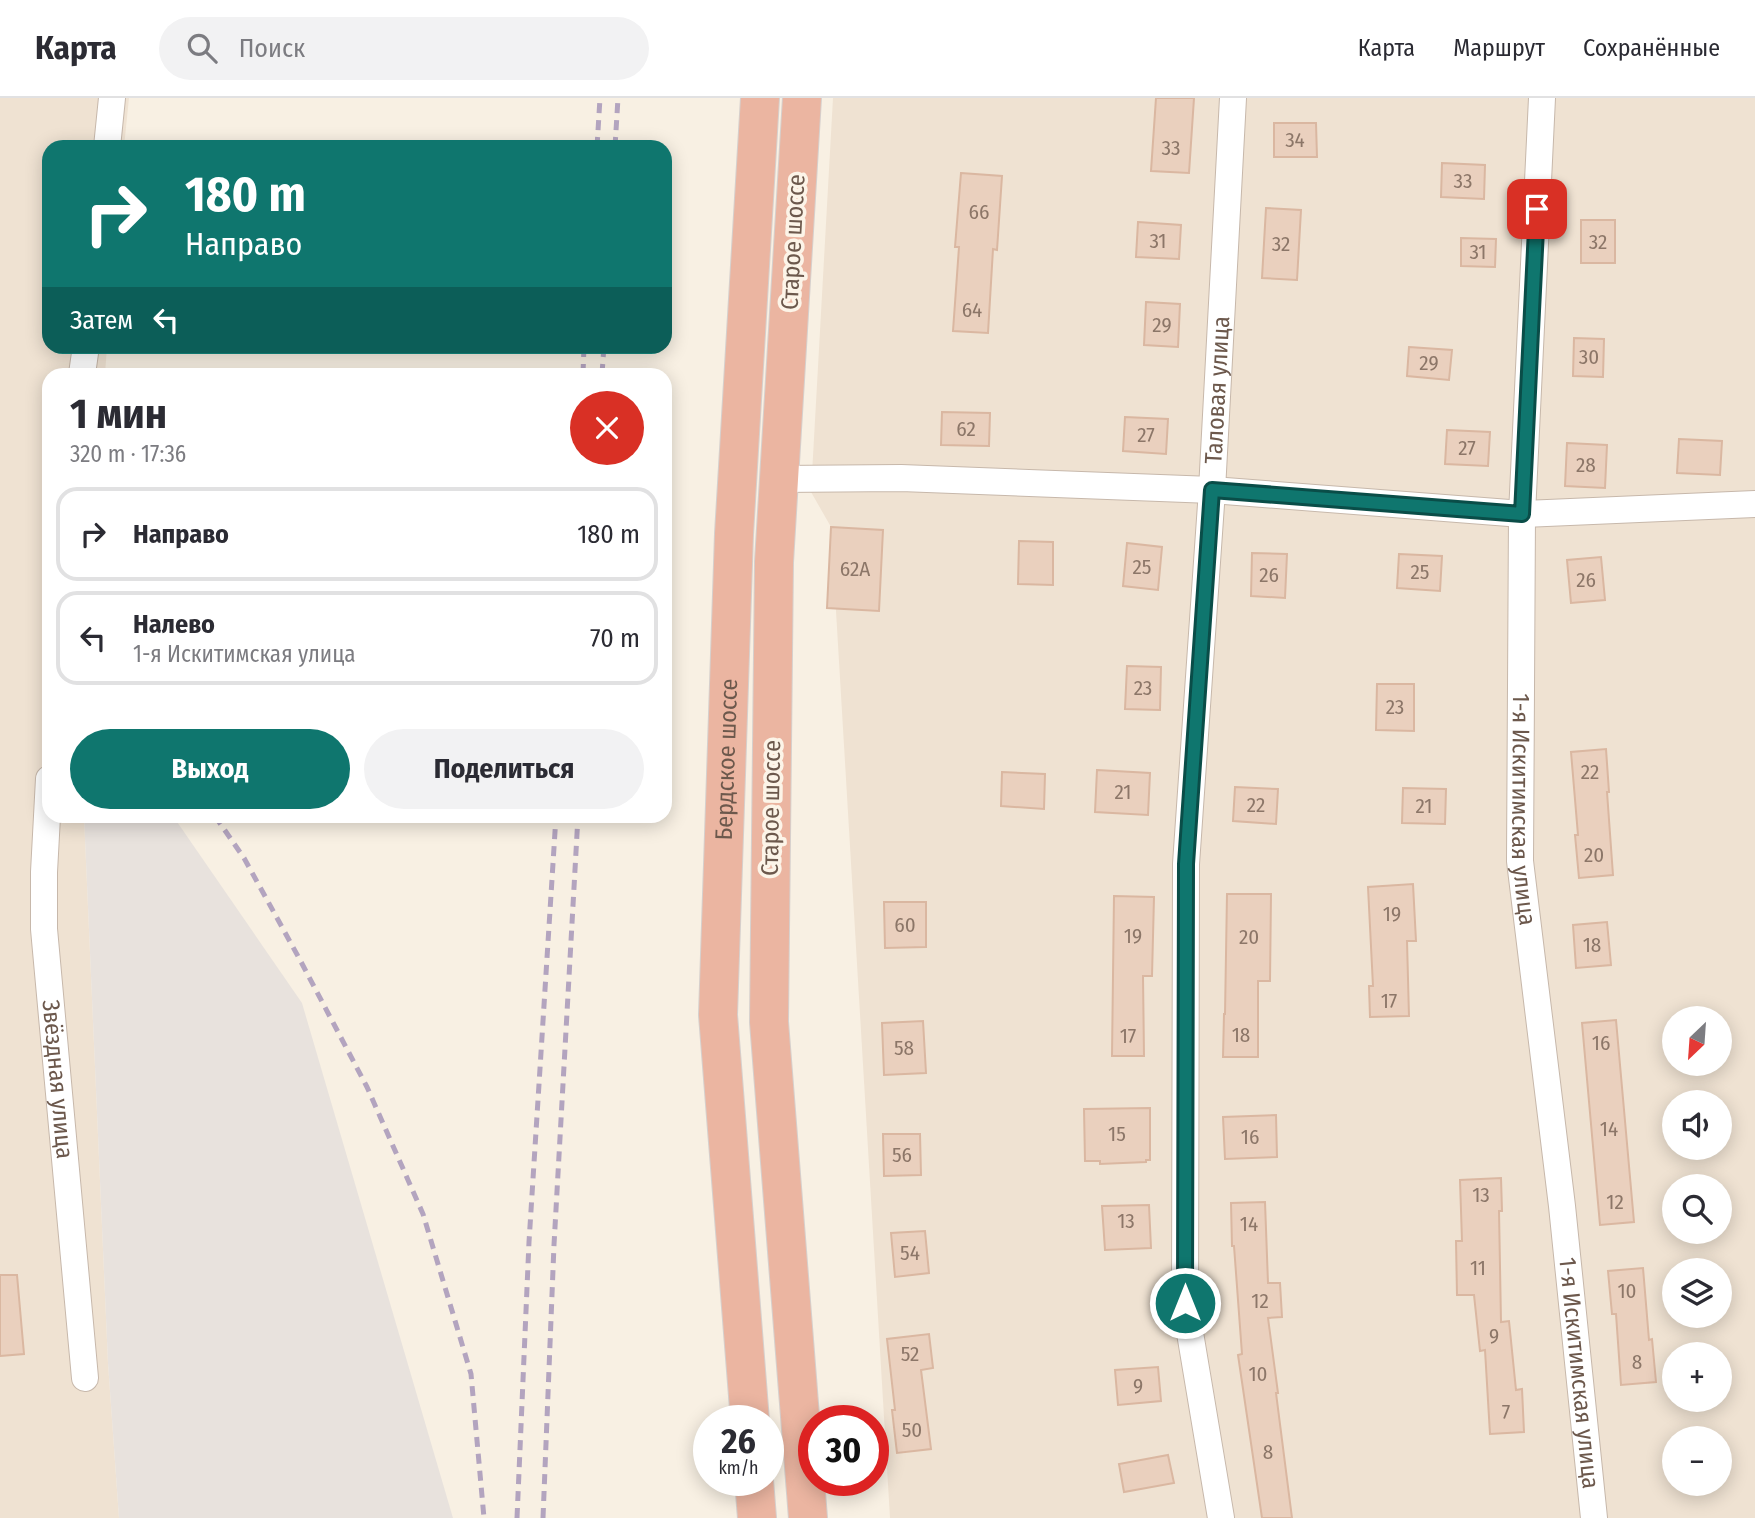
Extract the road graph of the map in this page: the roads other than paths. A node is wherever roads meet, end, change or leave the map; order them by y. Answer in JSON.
{"nodes":[{"id":1,"x":112,"y":98,"type":"edge"},
{"id":2,"x":760,"y":98,"type":"edge"},
{"id":3,"x":802,"y":98,"type":"edge"},
{"id":4,"x":1233,"y":98,"type":"edge"},
{"id":5,"x":1542,"y":98,"type":"edge"},
{"id":6,"x":108,"y":140,"type":"edge"},
{"id":7,"x":779,"y":479,"type":"junction"},
{"id":8,"x":1212,"y":490,"type":"junction"},
{"id":9,"x":1755,"y":504,"type":"edge"},
{"id":10,"x":1522,"y":514,"type":"junction"},
{"id":11,"x":47,"y":823,"type":"edge"},
{"id":12,"x":85,"y":1378,"type":"dead end"},
{"id":13,"x":749,"y":1405,"type":"edge"},
{"id":14,"x":755,"y":1496,"type":"edge"},
{"id":15,"x":757,"y":1518,"type":"edge"},
{"id":16,"x":808,"y":1518,"type":"edge"},
{"id":17,"x":1221,"y":1518,"type":"edge"},
{"id":18,"x":1594,"y":1518,"type":"edge"}],
"edges":[{"from":1,"to":6,"type":"street"},
{"from":2,"to":13,"type":"highway","name":"Бердское шоссе"},
{"from":3,"to":7,"type":"highway","name":"Старое шоссе"},
{"from":4,"to":8,"type":"street","name":"Таловая улица"},
{"from":5,"to":10,"type":"street","name":"1-я Искитимская улица"},
{"from":7,"to":8,"type":"street"},
{"from":7,"to":16,"type":"highway","name":"Старое шоссе"},
{"from":8,"to":10,"type":"street"},
{"from":8,"to":17,"type":"street","name":"Таловая улица"},
{"from":9,"to":10,"type":"street"},
{"from":10,"to":18,"type":"street","name":"1-я Искитимская улица"},
{"from":11,"to":12,"type":"street","name":"Звёздная улица"},
{"from":14,"to":15,"type":"highway"}]}
